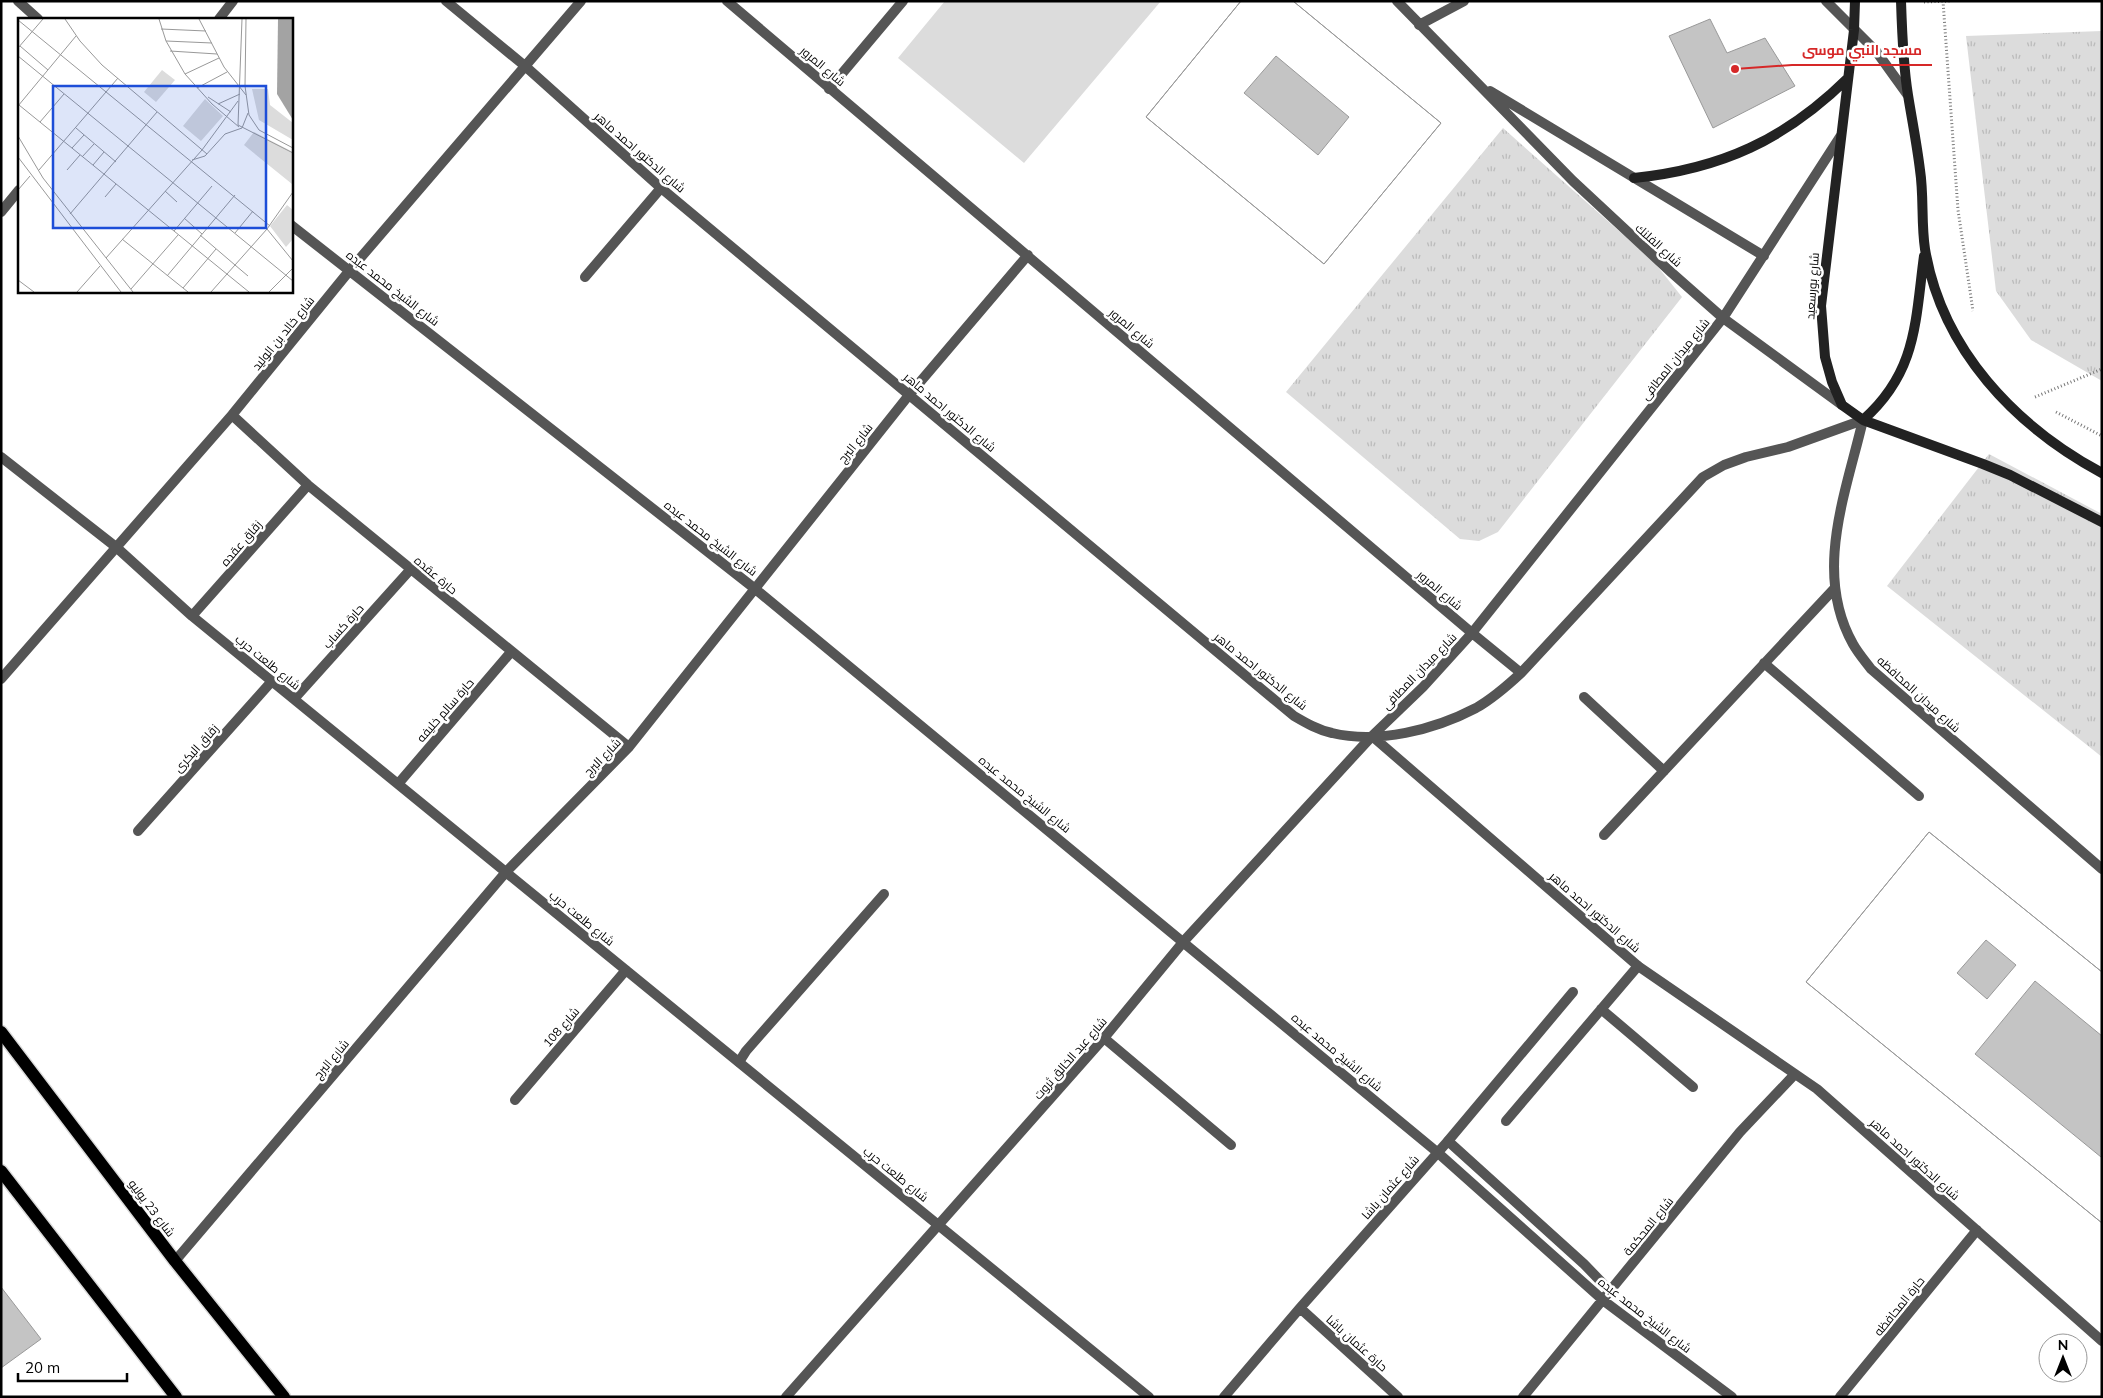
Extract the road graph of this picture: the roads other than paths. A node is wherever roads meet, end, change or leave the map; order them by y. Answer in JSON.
{"nodes":[{"id":1,"x":18,"y":1,"type":"edge"},
{"id":2,"x":233,"y":1,"type":"edge"},
{"id":3,"x":446,"y":1,"type":"edge"},
{"id":4,"x":581,"y":1,"type":"edge"},
{"id":5,"x":727,"y":1,"type":"edge"},
{"id":6,"x":903,"y":1,"type":"edge"},
{"id":7,"x":1398,"y":1,"type":"edge"},
{"id":8,"x":1464,"y":1,"type":"edge"},
{"id":9,"x":1826,"y":1,"type":"edge"},
{"id":10,"x":1854,"y":1,"type":"edge"},
{"id":11,"x":1901,"y":1,"type":"edge"},
{"id":12,"x":37,"y":18,"type":"edge"},
{"id":13,"x":220,"y":18,"type":"edge"},
{"id":14,"x":1419,"y":25,"type":"junction"},
{"id":15,"x":1854,"y":30,"type":"junction"},
{"id":16,"x":525,"y":66,"type":"junction"},
{"id":17,"x":1848,"y":78,"type":"junction"},
{"id":18,"x":1477,"y":83,"type":"junction"},
{"id":19,"x":829,"y":89,"type":"junction"},
{"id":20,"x":1908,"y":94,"type":"junction"},
{"id":21,"x":1840,"y":137,"type":"junction"},
{"id":22,"x":1634,"y":178,"type":"junction"},
{"id":23,"x":661,"y":188,"type":"junction"},
{"id":24,"x":18,"y":191,"type":"edge"},
{"id":25,"x":1,"y":212,"type":"edge"},
{"id":26,"x":292,"y":226,"type":"edge"},
{"id":27,"x":1925,"y":249,"type":"junction"},
{"id":28,"x":1028,"y":255,"type":"junction"},
{"id":29,"x":1764,"y":256,"type":"junction"},
{"id":30,"x":350,"y":270,"type":"junction"},
{"id":31,"x":585,"y":277,"type":"dead end"},
{"id":32,"x":1723,"y":318,"type":"junction"},
{"id":33,"x":909,"y":395,"type":"junction"},
{"id":34,"x":1842,"y":405,"type":"junction"},
{"id":35,"x":232,"y":415,"type":"junction"},
{"id":36,"x":1863,"y":420,"type":"junction"},
{"id":37,"x":1,"y":457,"type":"edge"},
{"id":38,"x":2102,"y":473,"type":"edge"},
{"id":39,"x":308,"y":485,"type":"junction"},
{"id":40,"x":2102,"y":522,"type":"edge"},
{"id":41,"x":116,"y":547,"type":"junction"},
{"id":42,"x":410,"y":570,"type":"junction"},
{"id":43,"x":754,"y":588,"type":"junction"},
{"id":44,"x":1834,"y":589,"type":"junction"},
{"id":45,"x":192,"y":616,"type":"junction"},
{"id":46,"x":1472,"y":633,"type":"junction"},
{"id":47,"x":511,"y":652,"type":"junction"},
{"id":48,"x":1764,"y":663,"type":"junction"},
{"id":49,"x":1521,"y":673,"type":"junction"},
{"id":50,"x":1,"y":679,"type":"edge"},
{"id":51,"x":272,"y":681,"type":"junction"},
{"id":52,"x":1584,"y":697,"type":"dead end"},
{"id":53,"x":294,"y":699,"type":"junction"},
{"id":54,"x":1372,"y":736,"type":"junction"},
{"id":55,"x":629,"y":748,"type":"junction"},
{"id":56,"x":1664,"y":771,"type":"junction"},
{"id":57,"x":398,"y":784,"type":"junction"},
{"id":58,"x":1919,"y":796,"type":"dead end"},
{"id":59,"x":138,"y":831,"type":"dead end"},
{"id":60,"x":1604,"y":835,"type":"dead end"},
{"id":61,"x":2102,"y":870,"type":"edge"},
{"id":62,"x":506,"y":872,"type":"junction"},
{"id":63,"x":884,"y":894,"type":"dead end"},
{"id":64,"x":1184,"y":941,"type":"junction"},
{"id":65,"x":1638,"y":966,"type":"junction"},
{"id":66,"x":626,"y":970,"type":"junction"},
{"id":67,"x":1573,"y":992,"type":"dead end"},
{"id":68,"x":1601,"y":1009,"type":"junction"},
{"id":69,"x":1,"y":1032,"type":"edge"},
{"id":70,"x":1104,"y":1038,"type":"junction"},
{"id":71,"x":739,"y":1062,"type":"junction"},
{"id":72,"x":1796,"y":1074,"type":"junction"},
{"id":73,"x":1693,"y":1087,"type":"dead end"},
{"id":74,"x":515,"y":1100,"type":"dead end"},
{"id":75,"x":1506,"y":1121,"type":"dead end"},
{"id":76,"x":1448,"y":1141,"type":"junction"},
{"id":77,"x":1231,"y":1145,"type":"dead end"},
{"id":78,"x":1438,"y":1152,"type":"junction"},
{"id":79,"x":1,"y":1171,"type":"edge"},
{"id":80,"x":939,"y":1226,"type":"junction"},
{"id":81,"x":1977,"y":1230,"type":"junction"},
{"id":82,"x":175,"y":1261,"type":"junction"},
{"id":83,"x":1607,"y":1296,"type":"junction"},
{"id":84,"x":1300,"y":1308,"type":"junction"},
{"id":85,"x":2102,"y":1342,"type":"edge"},
{"id":86,"x":176,"y":1397,"type":"edge"},
{"id":87,"x":284,"y":1397,"type":"edge"},
{"id":88,"x":786,"y":1397,"type":"edge"},
{"id":89,"x":1149,"y":1397,"type":"edge"},
{"id":90,"x":1224,"y":1397,"type":"edge"},
{"id":91,"x":1398,"y":1397,"type":"edge"},
{"id":92,"x":1523,"y":1397,"type":"edge"},
{"id":93,"x":1732,"y":1397,"type":"edge"},
{"id":94,"x":1840,"y":1397,"type":"edge"}],
"edges":[{"from":1,"to":12,"type":"street"},
{"from":2,"to":13,"type":"street"},
{"from":3,"to":16,"type":"street","name":"شارع الدكتور احمد ماهر"},
{"from":4,"to":16,"type":"street","name":"شارع خالد بن الوليد"},
{"from":5,"to":19,"type":"street","name":"شارع المرور"},
{"from":6,"to":19,"type":"street"},
{"from":7,"to":14,"type":"street","name":"شارع الفلنك"},
{"from":8,"to":14,"type":"street"},
{"from":9,"to":15,"type":"street"},
{"from":10,"to":15,"type":"main road","name":"شارع بورسعيد"},
{"from":11,"to":20,"type":"main road"},
{"from":14,"to":18,"type":"street","name":"شارع الفلنك"},
{"from":15,"to":17,"type":"main road","name":"شارع بورسعيد"},
{"from":15,"to":20,"type":"street"},
{"from":16,"to":23,"type":"street","name":"شارع الدكتور احمد ماهر"},
{"from":16,"to":30,"type":"street","name":"شارع خالد بن الوليد"},
{"from":17,"to":21,"type":"main road","name":"شارع بورسعيد"},
{"from":17,"to":22,"type":"main road"},
{"from":18,"to":22,"type":"street","name":"شارع الفلنك"},
{"from":18,"to":32,"type":"street","name":"شارع الفلنك"},
{"from":19,"to":28,"type":"street","name":"شارع المرور"},
{"from":20,"to":27,"type":"main road"},
{"from":21,"to":29,"type":"street","name":"شارع ميدان المطافى"},
{"from":21,"to":34,"type":"main road","name":"شارع بورسعيد"},
{"from":22,"to":29,"type":"street","name":"شارع الفلنك"},
{"from":23,"to":31,"type":"street"},
{"from":23,"to":33,"type":"street","name":"شارع الدكتور احمد ماهر"},
{"from":24,"to":25,"type":"street"},
{"from":26,"to":30,"type":"street","name":"شارع الشيخ محمد عبده"},
{"from":27,"to":36,"type":"main road"},
{"from":27,"to":38,"type":"main road"},
{"from":28,"to":33,"type":"street","name":"شارع البرج"},
{"from":28,"to":46,"type":"street","name":"شارع المرور"},
{"from":29,"to":32,"type":"street","name":"شارع ميدان المطافى"},
{"from":30,"to":35,"type":"street","name":"شارع خالد بن الوليد"},
{"from":30,"to":43,"type":"street","name":"شارع الشيخ محمد عبده"},
{"from":32,"to":34,"type":"street","name":"شارع الفلنك"},
{"from":32,"to":46,"type":"street","name":"شارع ميدان المطافى"},
{"from":33,"to":43,"type":"street","name":"شارع البرج"},
{"from":33,"to":54,"type":"street","name":"شارع الدكتور احمد ماهر"},
{"from":34,"to":36,"type":"main road"},
{"from":35,"to":39,"type":"street","name":"حارة عقده"},
{"from":35,"to":41,"type":"street","name":"شارع خالد بن الوليد"},
{"from":36,"to":40,"type":"main road"},
{"from":36,"to":44,"type":"street","name":"شارع ميدان المحافظه"},
{"from":36,"to":49,"type":"street"},
{"from":37,"to":41,"type":"street","name":"شارع طلعت حرب"},
{"from":39,"to":42,"type":"street","name":"حارة عقده"},
{"from":39,"to":45,"type":"street","name":"زقاق عقده"},
{"from":41,"to":45,"type":"street","name":"شارع طلعت حرب"},
{"from":41,"to":50,"type":"street","name":"شارع خالد بن الوليد"},
{"from":42,"to":47,"type":"street","name":"حارة عقده"},
{"from":42,"to":53,"type":"street","name":"حارة كساب"},
{"from":43,"to":55,"type":"street","name":"شارع البرج"},
{"from":43,"to":64,"type":"street","name":"شارع الشيخ محمد عبده"},
{"from":44,"to":48,"type":"street"},
{"from":44,"to":61,"type":"street","name":"شارع ميدان المحافظه"},
{"from":45,"to":51,"type":"street","name":"شارع طلعت حرب"},
{"from":46,"to":49,"type":"street","name":"شارع المرور"},
{"from":46,"to":54,"type":"street","name":"شارع ميدان المطافى"},
{"from":47,"to":55,"type":"street","name":"حارة عقده"},
{"from":47,"to":57,"type":"street","name":"حارة سالم خليفه"},
{"from":48,"to":56,"type":"street"},
{"from":48,"to":58,"type":"street"},
{"from":49,"to":54,"type":"street"},
{"from":51,"to":53,"type":"street","name":"شارع طلعت حرب"},
{"from":51,"to":59,"type":"street","name":"زقاق البكرى"},
{"from":52,"to":56,"type":"street"},
{"from":53,"to":57,"type":"street","name":"شارع طلعت حرب"},
{"from":54,"to":64,"type":"street","name":"شارع عبد الخالق ثروت"},
{"from":54,"to":65,"type":"street","name":"شارع الدكتور احمد ماهر"},
{"from":55,"to":62,"type":"street","name":"شارع البرج"},
{"from":56,"to":60,"type":"street"},
{"from":57,"to":62,"type":"street","name":"شارع طلعت حرب"},
{"from":62,"to":66,"type":"street","name":"شارع طلعت حرب"},
{"from":62,"to":82,"type":"street","name":"شارع البرج"},
{"from":63,"to":71,"type":"street"},
{"from":64,"to":70,"type":"street","name":"شارع عبد الخالق ثروت"},
{"from":64,"to":78,"type":"street","name":"شارع الشيخ محمد عبده"},
{"from":65,"to":68,"type":"street"},
{"from":65,"to":72,"type":"street","name":"شارع الدكتور احمد ماهر"},
{"from":66,"to":71,"type":"street","name":"شارع طلعت حرب"},
{"from":66,"to":74,"type":"street","name":"شارع 108"},
{"from":67,"to":76,"type":"street","name":"شارع عثمان باشا"},
{"from":68,"to":73,"type":"street"},
{"from":68,"to":75,"type":"street"},
{"from":69,"to":82,"type":"main road","name":"شارع 23 يوليو"},
{"from":70,"to":77,"type":"street"},
{"from":70,"to":80,"type":"street","name":"شارع عبد الخالق ثروت"},
{"from":71,"to":80,"type":"street","name":"شارع طلعت حرب"},
{"from":72,"to":81,"type":"street","name":"شارع الدكتور احمد ماهر"},
{"from":72,"to":83,"type":"street","name":"شارع المحكمة"},
{"from":76,"to":78,"type":"street","name":"شارع عثمان باشا"},
{"from":76,"to":83,"type":"street"},
{"from":78,"to":83,"type":"street","name":"شارع الشيخ محمد عبده"},
{"from":78,"to":84,"type":"street","name":"شارع عثمان باشا"},
{"from":79,"to":86,"type":"main road"},
{"from":80,"to":88,"type":"street","name":"شارع عبد الخالق ثروت"},
{"from":80,"to":89,"type":"street","name":"شارع طلعت حرب"},
{"from":81,"to":85,"type":"street","name":"شارع الدكتور احمد ماهر"},
{"from":81,"to":94,"type":"street","name":"حارة المحافظه"},
{"from":82,"to":87,"type":"main road","name":"شارع 23 يوليو"},
{"from":83,"to":92,"type":"street","name":"شارع المحكمة"},
{"from":83,"to":93,"type":"street","name":"شارع الشيخ محمد عبده"},
{"from":84,"to":90,"type":"street","name":"شارع عثمان باشا"},
{"from":84,"to":91,"type":"street","name":"حارة عثمان باشا"}]}
